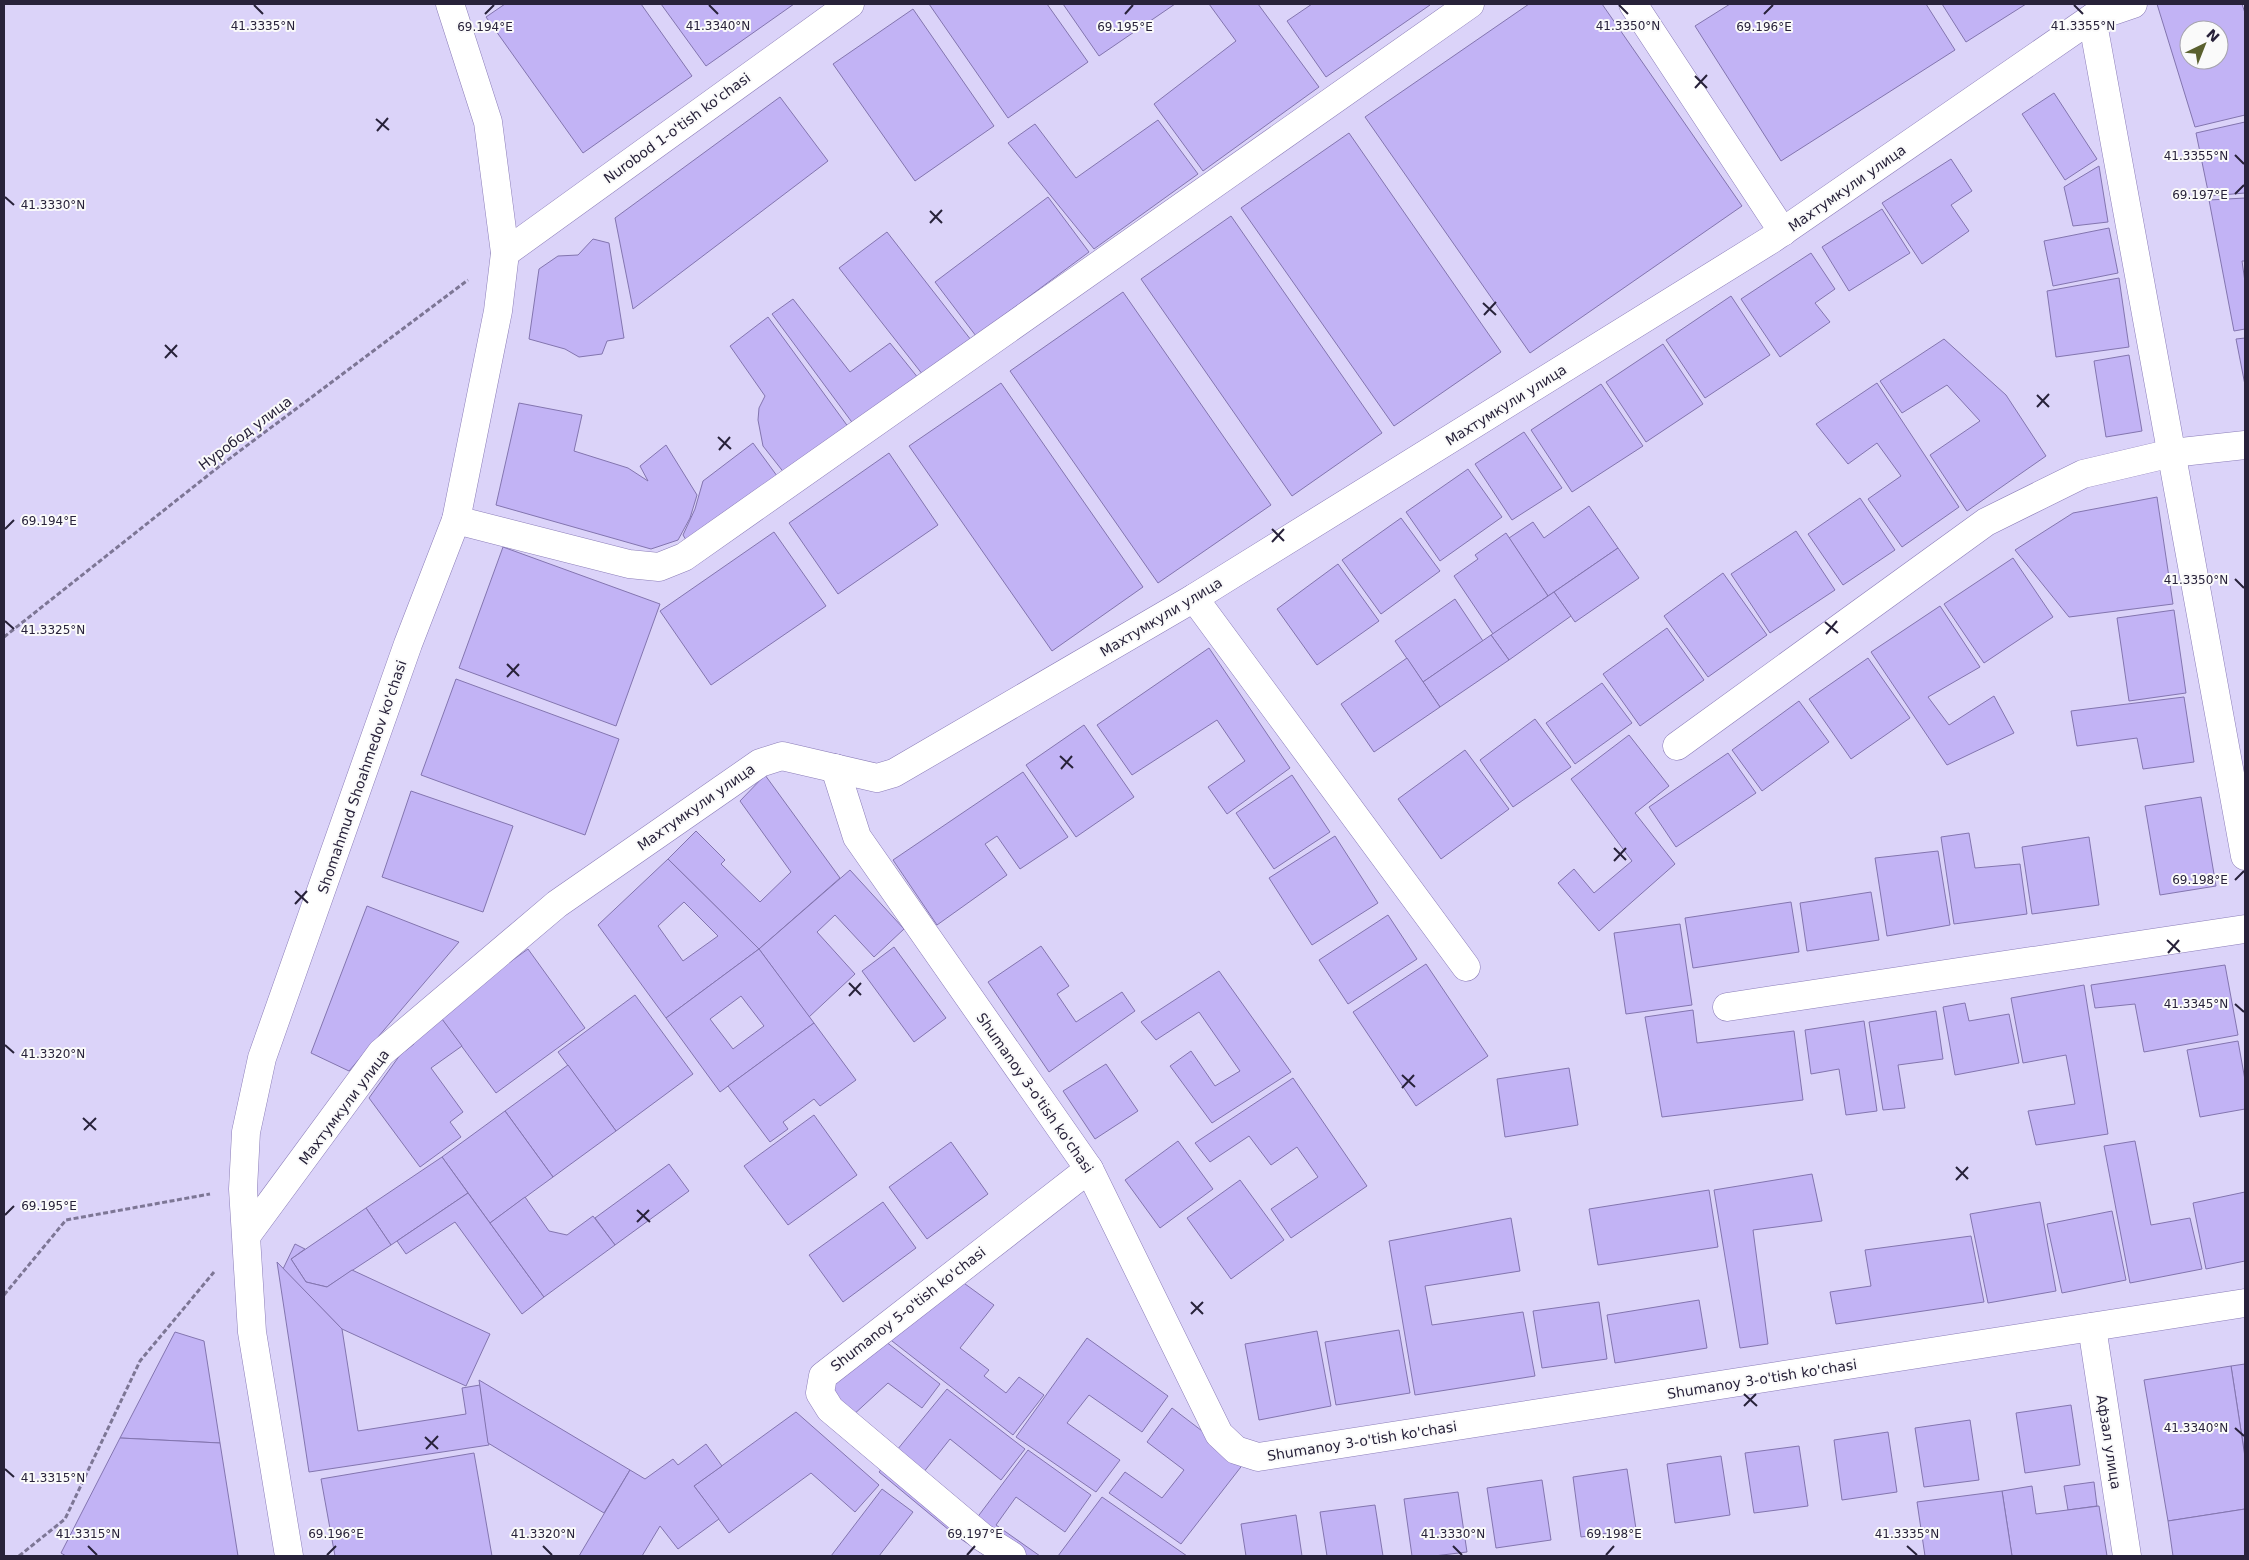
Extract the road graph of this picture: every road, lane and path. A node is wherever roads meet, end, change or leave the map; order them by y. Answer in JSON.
{"nodes":[{"id":1,"x":450,"y":4,"type":"edge"},
{"id":2,"x":850,"y":4,"type":"edge"},
{"id":3,"x":1470,"y":4,"type":"edge"},
{"id":4,"x":1634,"y":4,"type":"edge"},
{"id":5,"x":2133,"y":4,"type":"edge"},
{"id":6,"x":2092,"y":18,"type":"junction"},
{"id":7,"x":1782,"y":232,"type":"junction"},
{"id":8,"x":505,"y":253,"type":"junction"},
{"id":9,"x":2245,"y":445,"type":"edge"},
{"id":10,"x":2172,"y":453,"type":"junction"},
{"id":11,"x":456,"y":520,"type":"junction"},
{"id":12,"x":1194,"y":598,"type":"junction"},
{"id":13,"x":4,"y":637,"type":"edge"},
{"id":14,"x":1677,"y":746,"type":"dead end"},
{"id":15,"x":835,"y":768,"type":"junction"},
{"id":16,"x":2245,"y":856,"type":"edge"},
{"id":17,"x":2245,"y":929,"type":"edge"},
{"id":18,"x":1466,"y":967,"type":"dead end"},
{"id":19,"x":1727,"y":1007,"type":"dead end"},
{"id":20,"x":1090,"y":1169,"type":"junction"},
{"id":21,"x":243,"y":1189,"type":"junction"},
{"id":22,"x":248,"y":1235,"type":"junction"},
{"id":23,"x":4,"y":1295,"type":"edge"},
{"id":24,"x":2245,"y":1303,"type":"edge"},
{"id":25,"x":2092,"y":1327,"type":"junction"},
{"id":26,"x":19,"y":1556,"type":"edge"},
{"id":27,"x":289,"y":1556,"type":"edge"},
{"id":28,"x":1012,"y":1556,"type":"edge"},
{"id":29,"x":2127,"y":1556,"type":"edge"}],
"edges":[{"from":1,"to":8,"type":"street","name":"Shomahmud Shoahmedov ko'chasi"},
{"from":2,"to":8,"type":"street","name":"Nurobod 1-o'tish ko'chasi"},
{"from":3,"to":11,"type":"street"},
{"from":4,"to":7,"type":"street"},
{"from":5,"to":6,"type":"street","name":"Махтумкули улица"},
{"from":6,"to":7,"type":"street","name":"Махтумкули улица"},
{"from":6,"to":10,"type":"street"},
{"from":7,"to":12,"type":"street","name":"Махтумкули улица"},
{"from":8,"to":11,"type":"street","name":"Shomahmud Shoahmedov ko'chasi"},
{"from":8,"to":13,"type":"path","name":"Нуробод улица"},
{"from":9,"to":10,"type":"street"},
{"from":10,"to":14,"type":"street"},
{"from":10,"to":16,"type":"street"},
{"from":11,"to":21,"type":"street","name":"Shomahmud Shoahmedov ko'chasi"},
{"from":12,"to":15,"type":"street","name":"Махтумкули улица"},
{"from":12,"to":18,"type":"street"},
{"from":15,"to":20,"type":"street","name":"Shumanoy 3-o'tish ko'chasi"},
{"from":15,"to":22,"type":"street","name":"Махтумкули улица"},
{"from":17,"to":19,"type":"street"},
{"from":20,"to":25,"type":"street","name":"Shumanoy 3-o'tish ko'chasi"},
{"from":20,"to":28,"type":"street","name":"Shumanoy 5-o'tish ko'chasi"},
{"from":21,"to":22,"type":"street","name":"Shomahmud Shoahmedov ko'chasi"},
{"from":21,"to":23,"type":"path"},
{"from":22,"to":26,"type":"path"},
{"from":22,"to":27,"type":"street","name":"Shomahmud Shoahmedov ko'chasi"},
{"from":24,"to":25,"type":"street","name":"Shumanoy 3-o'tish ko'chasi"},
{"from":25,"to":29,"type":"street","name":"Афзал улица"}]}
